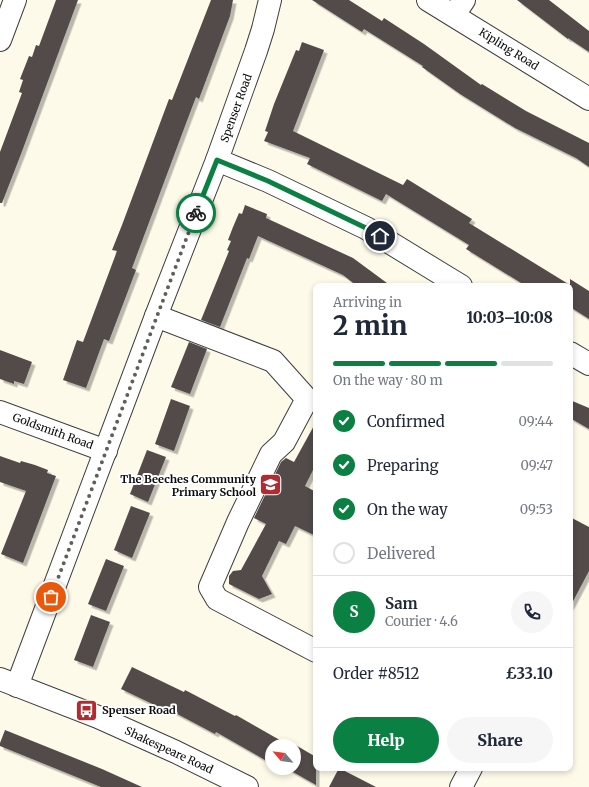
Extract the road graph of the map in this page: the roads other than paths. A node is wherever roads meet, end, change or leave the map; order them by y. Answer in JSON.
{"nodes":[{"id":1,"x":15,"y":0,"type":"edge"},
{"id":2,"x":270,"y":0,"type":"edge"},
{"id":3,"x":428,"y":0,"type":"edge"},
{"id":4,"x":459,"y":8,"type":"edge"},
{"id":5,"x":0,"y":40,"type":"edge"},
{"id":6,"x":589,"y":99,"type":"edge"},
{"id":7,"x":217,"y":160,"type":"junction"},
{"id":8,"x":456,"y":283,"type":"edge"},
{"id":9,"x":156,"y":316,"type":"junction"},
{"id":10,"x":573,"y":355,"type":"edge"},
{"id":11,"x":589,"y":364,"type":"edge"},
{"id":12,"x":0,"y":412,"type":"edge"},
{"id":13,"x":106,"y":451,"type":"junction"},
{"id":14,"x":313,"y":649,"type":"edge"},
{"id":15,"x":8,"y":682,"type":"edge"},
{"id":16,"x":469,"y":771,"type":"edge"},
{"id":17,"x":247,"y":787,"type":"edge"},
{"id":18,"x":461,"y":787,"type":"edge"}],
"edges":[{"from":1,"to":5,"type":"street"},
{"from":2,"to":7,"type":"street","name":"Spenser Road"},
{"from":3,"to":4,"type":"street","name":"Kipling Road"},
{"from":4,"to":6,"type":"street","name":"Kipling Road"},
{"from":7,"to":8,"type":"street"},
{"from":7,"to":9,"type":"street","name":"Spenser Road"},
{"from":9,"to":13,"type":"street","name":"Spenser Road"},
{"from":9,"to":14,"type":"street"},
{"from":10,"to":11,"type":"street"},
{"from":12,"to":13,"type":"street","name":"Goldsmith Road"},
{"from":13,"to":15,"type":"street","name":"Spenser Road"},
{"from":15,"to":17,"type":"street","name":"Shakespeare Road"},
{"from":16,"to":18,"type":"street"}]}
